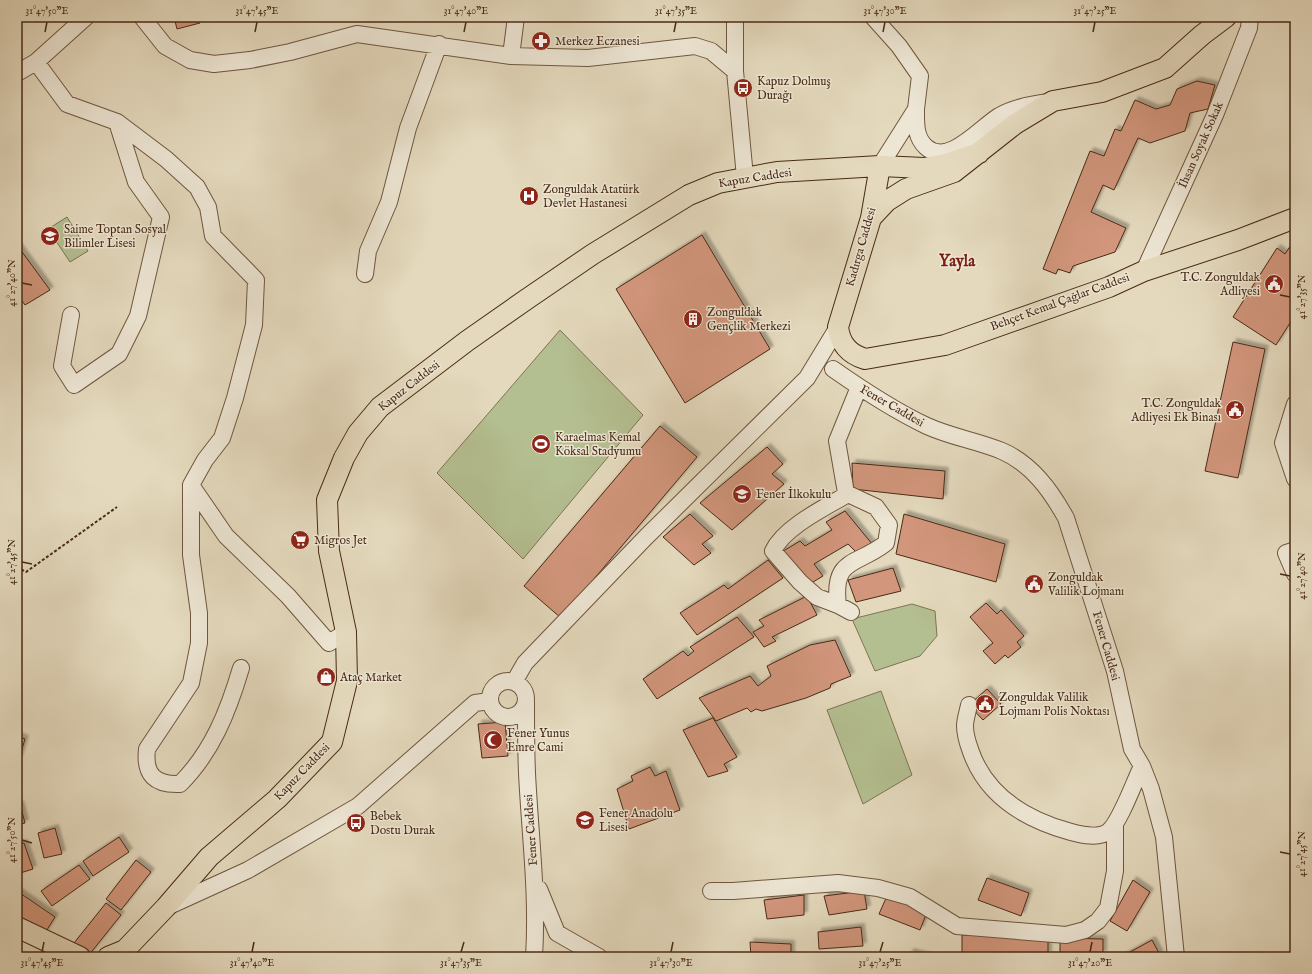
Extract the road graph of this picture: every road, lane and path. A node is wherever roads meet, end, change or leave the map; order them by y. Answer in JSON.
{"nodes":[{"id":1,"x":86,"y":17,"type":"edge"},
{"id":2,"x":142,"y":17,"type":"edge"},
{"id":3,"x":516,"y":17,"type":"edge"},
{"id":4,"x":736,"y":17,"type":"edge"},
{"id":5,"x":873,"y":17,"type":"edge"},
{"id":6,"x":1226,"y":17,"type":"edge"},
{"id":7,"x":1250,"y":17,"type":"edge"},
{"id":8,"x":439,"y":44,"type":"junction"},
{"id":9,"x":511,"y":56,"type":"junction"},
{"id":10,"x":36,"y":62,"type":"junction"},
{"id":11,"x":735,"y":71,"type":"junction"},
{"id":12,"x":17,"y":73,"type":"edge"},
{"id":13,"x":1053,"y":101,"type":"junction"},
{"id":14,"x":916,"y":109,"type":"junction"},
{"id":15,"x":117,"y":122,"type":"junction"},
{"id":16,"x":979,"y":153,"type":"junction"},
{"id":17,"x":880,"y":166,"type":"junction"},
{"id":18,"x":848,"y":168,"type":"junction"},
{"id":19,"x":745,"y":177,"type":"junction"},
{"id":20,"x":871,"y":218,"type":"junction"},
{"id":21,"x":1295,"y":218,"type":"edge"},
{"id":22,"x":1144,"y":271,"type":"junction"},
{"id":23,"x":365,"y":274,"type":"dead end"},
{"id":24,"x":71,"y":315,"type":"dead end"},
{"id":25,"x":838,"y":327,"type":"junction"},
{"id":26,"x":865,"y":360,"type":"junction"},
{"id":27,"x":833,"y":369,"type":"junction"},
{"id":28,"x":807,"y":378,"type":"junction"},
{"id":29,"x":859,"y":387,"type":"junction"},
{"id":30,"x":1295,"y":404,"type":"edge"},
{"id":31,"x":1295,"y":479,"type":"edge"},
{"id":32,"x":191,"y":485,"type":"junction"},
{"id":33,"x":848,"y":494,"type":"junction"},
{"id":34,"x":117,"y":507,"type":"dead end"},
{"id":35,"x":1295,"y":550,"type":"edge"},
{"id":36,"x":17,"y":567,"type":"edge"},
{"id":37,"x":1295,"y":574,"type":"edge"},
{"id":38,"x":346,"y":632,"type":"junction"},
{"id":39,"x":241,"y":668,"type":"dead end"},
{"id":40,"x":514,"y":682,"type":"junction"},
{"id":41,"x":490,"y":701,"type":"junction"},
{"id":42,"x":526,"y":702,"type":"junction"},
{"id":43,"x":969,"y":705,"type":"dead end"},
{"id":44,"x":1142,"y":766,"type":"junction"},
{"id":45,"x":1115,"y":823,"type":"junction"},
{"id":46,"x":535,"y":880,"type":"junction"},
{"id":47,"x":711,"y":891,"type":"dead end"},
{"id":48,"x":166,"y":907,"type":"junction"},
{"id":49,"x":17,"y":927,"type":"edge"},
{"id":50,"x":80,"y":957,"type":"edge"},
{"id":51,"x":108,"y":957,"type":"edge"},
{"id":52,"x":534,"y":957,"type":"edge"},
{"id":53,"x":599,"y":957,"type":"edge"},
{"id":54,"x":1176,"y":957,"type":"edge"}],
"edges":[{"from":1,"to":10,"type":"street"},
{"from":2,"to":8,"type":"street"},
{"from":3,"to":9,"type":"street"},
{"from":4,"to":11,"type":"street"},
{"from":5,"to":14,"type":"street"},
{"from":6,"to":13,"type":"main road"},
{"from":7,"to":22,"type":"street","name":"İhsan Soyak Sokak"},
{"from":8,"to":9,"type":"street"},
{"from":8,"to":23,"type":"street"},
{"from":9,"to":11,"type":"street"},
{"from":10,"to":12,"type":"street"},
{"from":10,"to":15,"type":"street"},
{"from":11,"to":19,"type":"street"},
{"from":13,"to":14,"type":"street"},
{"from":13,"to":16,"type":"main road"},
{"from":14,"to":17,"type":"street"},
{"from":15,"to":24,"type":"street"},
{"from":15,"to":32,"type":"street"},
{"from":16,"to":17,"type":"main road","name":"Kapuz Caddesi"},
{"from":16,"to":20,"type":"main road"},
{"from":17,"to":18,"type":"main road","name":"Kapuz Caddesi"},
{"from":17,"to":20,"type":"main road","name":"Kadırga Caddesi"},
{"from":18,"to":19,"type":"main road","name":"Kapuz Caddesi"},
{"from":18,"to":20,"type":"main road"},
{"from":19,"to":38,"type":"main road","name":"Kapuz Caddesi"},
{"from":20,"to":25,"type":"main road","name":"Kadırga Caddesi"},
{"from":21,"to":22,"type":"main road","name":"Behçet Kemal Çağlar Caddesi"},
{"from":22,"to":26,"type":"main road","name":"Behçet Kemal Çağlar Caddesi"},
{"from":25,"to":26,"type":"main road"},
{"from":25,"to":28,"type":"street"},
{"from":26,"to":27,"type":"street"},
{"from":27,"to":28,"type":"street"},
{"from":27,"to":29,"type":"street","name":"Fener Caddesi"},
{"from":28,"to":40,"type":"street"},
{"from":29,"to":33,"type":"street"},
{"from":29,"to":44,"type":"street","name":"Fener Caddesi"},
{"from":30,"to":31,"type":"street"},
{"from":32,"to":38,"type":"street"},
{"from":32,"to":39,"type":"street"},
{"from":33,"to":33,"type":"street"},
{"from":34,"to":36,"type":"path"},
{"from":35,"to":37,"type":"street"},
{"from":38,"to":48,"type":"main road","name":"Kapuz Caddesi"},
{"from":40,"to":41,"type":"street"},
{"from":40,"to":42,"type":"street"},
{"from":41,"to":42,"type":"street"},
{"from":41,"to":48,"type":"street"},
{"from":42,"to":46,"type":"street","name":"Fener Caddesi"},
{"from":43,"to":45,"type":"street"},
{"from":44,"to":45,"type":"street"},
{"from":44,"to":54,"type":"street","name":"Fener Caddesi"},
{"from":45,"to":47,"type":"street"},
{"from":46,"to":52,"type":"street","name":"Fener Caddesi"},
{"from":46,"to":53,"type":"street"},
{"from":48,"to":51,"type":"main road","name":"Kapuz Caddesi"},
{"from":49,"to":50,"type":"main road"}]}
